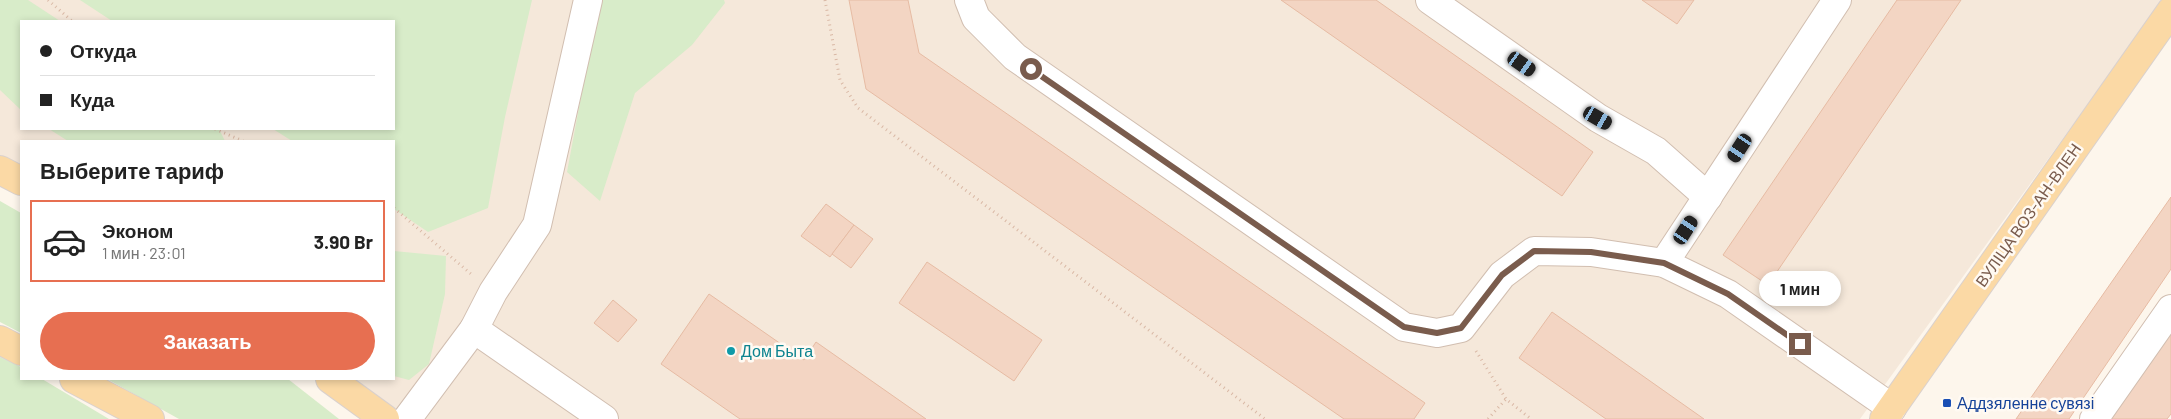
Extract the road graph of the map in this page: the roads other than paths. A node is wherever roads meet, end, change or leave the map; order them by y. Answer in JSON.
{"nodes":[{"id":1,"x":588,"y":0,"type":"edge"},
{"id":2,"x":969,"y":0,"type":"edge"},
{"id":3,"x":1430,"y":0,"type":"edge"},
{"id":4,"x":1837,"y":0,"type":"edge"},
{"id":5,"x":2171,"y":12,"type":"edge"},
{"id":6,"x":0,"y":170,"type":"edge"},
{"id":7,"x":20,"y":180,"type":"edge"},
{"id":8,"x":1708,"y":197,"type":"junction"},
{"id":9,"x":1664,"y":263,"type":"junction"},
{"id":10,"x":2171,"y":309,"type":"edge"},
{"id":11,"x":474,"y":329,"type":"junction"},
{"id":12,"x":0,"y":340,"type":"edge"},
{"id":13,"x":20,"y":350,"type":"edge"},
{"id":14,"x":76,"y":380,"type":"edge"},
{"id":15,"x":331,"y":380,"type":"edge"},
{"id":16,"x":1888,"y":414,"type":"edge"},
{"id":17,"x":150,"y":419,"type":"edge"},
{"id":18,"x":385,"y":419,"type":"edge"},
{"id":19,"x":407,"y":419,"type":"edge"},
{"id":20,"x":604,"y":419,"type":"edge"},
{"id":21,"x":2094,"y":419,"type":"edge"}],
"edges":[{"from":1,"to":11,"type":"lane"},
{"from":2,"to":9,"type":"lane"},
{"from":3,"to":8,"type":"lane"},
{"from":4,"to":8,"type":"lane"},
{"from":5,"to":16,"type":"main road","name":"ВУЛІЦА ВОЗ-АН-ВЛЕН"},
{"from":6,"to":7,"type":"main road"},
{"from":8,"to":9,"type":"lane"},
{"from":9,"to":16,"type":"lane"},
{"from":10,"to":21,"type":"lane"},
{"from":11,"to":19,"type":"lane"},
{"from":11,"to":20,"type":"lane"},
{"from":12,"to":13,"type":"main road"},
{"from":14,"to":17,"type":"main road"},
{"from":15,"to":18,"type":"main road"}]}
